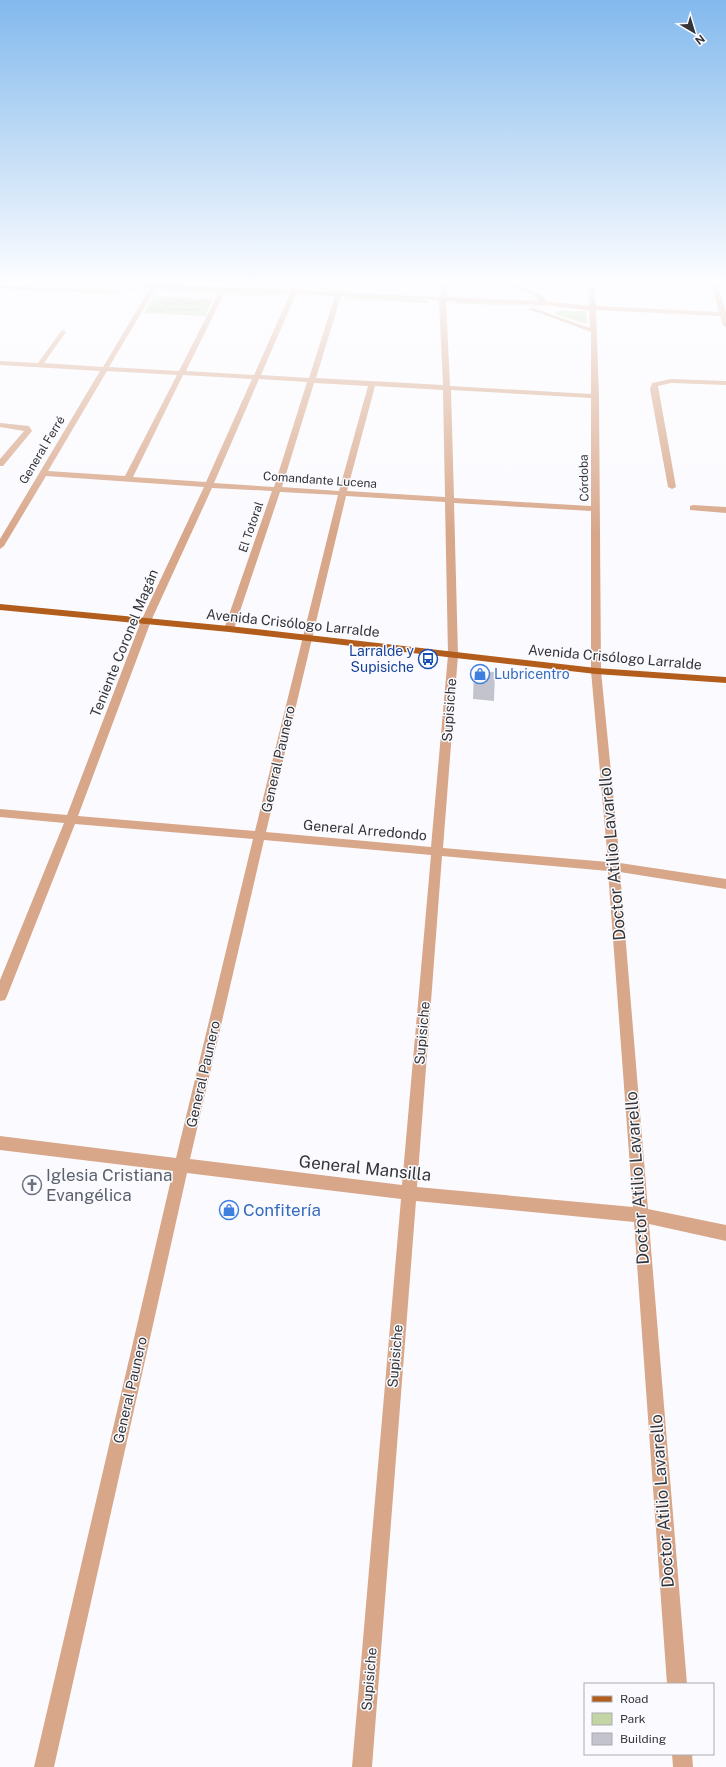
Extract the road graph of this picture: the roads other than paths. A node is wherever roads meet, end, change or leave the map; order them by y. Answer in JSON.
{"nodes":[{"id":1,"x":50,"y":366,"type":"edge"},
{"id":2,"x":184,"y":366,"type":"edge"},
{"id":3,"x":261,"y":366,"type":"edge"},
{"id":4,"x":316,"y":366,"type":"edge"},
{"id":5,"x":446,"y":366,"type":"edge"},
{"id":6,"x":594,"y":366,"type":"edge"},
{"id":7,"x":105,"y":369,"type":"junction"},
{"id":8,"x":181,"y":373,"type":"junction"},
{"id":9,"x":257,"y":376,"type":"junction"},
{"id":10,"x":312,"y":380,"type":"junction"},
{"id":11,"x":372,"y":383,"type":"junction"},
{"id":12,"x":726,"y":383,"type":"edge"},
{"id":13,"x":447,"y":388,"type":"junction"},
{"id":14,"x":594,"y":396,"type":"junction"},
{"id":15,"x":0,"y":425,"type":"edge"},
{"id":16,"x":0,"y":464,"type":"edge"},
{"id":17,"x":43,"y":472,"type":"junction"},
{"id":18,"x":128,"y":478,"type":"junction"},
{"id":19,"x":209,"y":485,"type":"junction"},
{"id":20,"x":672,"y":487,"type":"dead end"},
{"id":21,"x":277,"y":490,"type":"junction"},
{"id":22,"x":341,"y":494,"type":"junction"},
{"id":23,"x":448,"y":501,"type":"junction"},
{"id":24,"x":693,"y":508,"type":"dead end"},
{"id":25,"x":596,"y":510,"type":"junction"},
{"id":26,"x":726,"y":510,"type":"edge"},
{"id":27,"x":0,"y":546,"type":"edge"},
{"id":28,"x":0,"y":607,"type":"edge"},
{"id":29,"x":146,"y":621,"type":"junction"},
{"id":30,"x":230,"y":629,"type":"junction"},
{"id":31,"x":306,"y":638,"type":"junction"},
{"id":32,"x":453,"y":655,"type":"junction"},
{"id":33,"x":596,"y":671,"type":"junction"},
{"id":34,"x":726,"y":680,"type":"edge"},
{"id":35,"x":0,"y":813,"type":"edge"},
{"id":36,"x":71,"y":819,"type":"junction"},
{"id":37,"x":260,"y":836,"type":"junction"},
{"id":38,"x":438,"y":851,"type":"junction"},
{"id":39,"x":614,"y":867,"type":"junction"},
{"id":40,"x":726,"y":884,"type":"edge"},
{"id":41,"x":0,"y":996,"type":"edge"},
{"id":42,"x":0,"y":1144,"type":"edge"},
{"id":43,"x":181,"y":1166,"type":"junction"},
{"id":44,"x":408,"y":1193,"type":"junction"},
{"id":45,"x":640,"y":1215,"type":"junction"},
{"id":46,"x":726,"y":1233,"type":"edge"},
{"id":47,"x":677,"y":1683,"type":"edge"},
{"id":48,"x":682,"y":1755,"type":"edge"},
{"id":49,"x":44,"y":1767,"type":"edge"},
{"id":50,"x":362,"y":1767,"type":"edge"},
{"id":51,"x":683,"y":1767,"type":"edge"}],
"edges":[{"from":1,"to":7,"type":"street"},
{"from":2,"to":8,"type":"street"},
{"from":3,"to":9,"type":"street","name":"Teniente Coronel Magán"},
{"from":4,"to":10,"type":"street","name":"El Totoral"},
{"from":5,"to":13,"type":"street","name":"Supisiche"},
{"from":6,"to":14,"type":"street","name":"Córdoba"},
{"from":7,"to":8,"type":"street"},
{"from":7,"to":17,"type":"street","name":"General Ferré"},
{"from":8,"to":9,"type":"street"},
{"from":8,"to":18,"type":"street"},
{"from":9,"to":10,"type":"street"},
{"from":9,"to":19,"type":"street","name":"Teniente Coronel Magán"},
{"from":10,"to":11,"type":"street"},
{"from":10,"to":21,"type":"street","name":"El Totoral"},
{"from":11,"to":13,"type":"street"},
{"from":11,"to":22,"type":"street","name":"General Paunero"},
{"from":12,"to":20,"type":"street"},
{"from":13,"to":14,"type":"street"},
{"from":13,"to":23,"type":"street","name":"Supisiche"},
{"from":14,"to":25,"type":"street","name":"Córdoba"},
{"from":15,"to":16,"type":"street"},
{"from":17,"to":18,"type":"street","name":"Comandante Lucena"},
{"from":17,"to":27,"type":"street","name":"General Ferré"},
{"from":18,"to":19,"type":"street","name":"Comandante Lucena"},
{"from":19,"to":21,"type":"street","name":"Comandante Lucena"},
{"from":19,"to":29,"type":"street","name":"Teniente Coronel Magán"},
{"from":21,"to":22,"type":"street","name":"Comandante Lucena"},
{"from":21,"to":30,"type":"street","name":"El Totoral"},
{"from":22,"to":23,"type":"street","name":"Comandante Lucena"},
{"from":22,"to":31,"type":"street","name":"General Paunero"},
{"from":23,"to":25,"type":"street","name":"Comandante Lucena"},
{"from":23,"to":32,"type":"street","name":"Supisiche"},
{"from":24,"to":26,"type":"street"},
{"from":25,"to":33,"type":"street","name":"Córdoba"},
{"from":28,"to":29,"type":"main road","name":"Avenida Crisólogo Larralde"},
{"from":29,"to":30,"type":"main road","name":"Avenida Crisólogo Larralde"},
{"from":29,"to":36,"type":"street","name":"Teniente Coronel Magán"},
{"from":30,"to":31,"type":"main road","name":"Avenida Crisólogo Larralde"},
{"from":31,"to":32,"type":"main road","name":"Avenida Crisólogo Larralde"},
{"from":31,"to":37,"type":"street","name":"General Paunero"},
{"from":32,"to":33,"type":"main road","name":"Avenida Crisólogo Larralde"},
{"from":32,"to":38,"type":"street","name":"Supisiche"},
{"from":33,"to":34,"type":"main road","name":"Avenida Crisólogo Larralde"},
{"from":33,"to":39,"type":"street","name":"Doctor Atilio Lavarello"},
{"from":35,"to":36,"type":"street","name":"General Arredondo"},
{"from":36,"to":37,"type":"street","name":"General Arredondo"},
{"from":36,"to":41,"type":"street","name":"Teniente Coronel Magán"},
{"from":37,"to":38,"type":"street","name":"General Arredondo"},
{"from":37,"to":43,"type":"street","name":"General Paunero"},
{"from":38,"to":39,"type":"street","name":"General Arredondo"},
{"from":38,"to":44,"type":"street","name":"Supisiche"},
{"from":39,"to":40,"type":"street","name":"General Arredondo"},
{"from":39,"to":45,"type":"street","name":"Doctor Atilio Lavarello"},
{"from":42,"to":43,"type":"street","name":"General Mansilla"},
{"from":43,"to":44,"type":"street","name":"General Mansilla"},
{"from":43,"to":49,"type":"street","name":"General Paunero"},
{"from":44,"to":45,"type":"street","name":"General Mansilla"},
{"from":44,"to":50,"type":"street","name":"Supisiche"},
{"from":45,"to":46,"type":"street","name":"General Mansilla"},
{"from":45,"to":47,"type":"street","name":"Doctor Atilio Lavarello"},
{"from":48,"to":51,"type":"street"}]}
